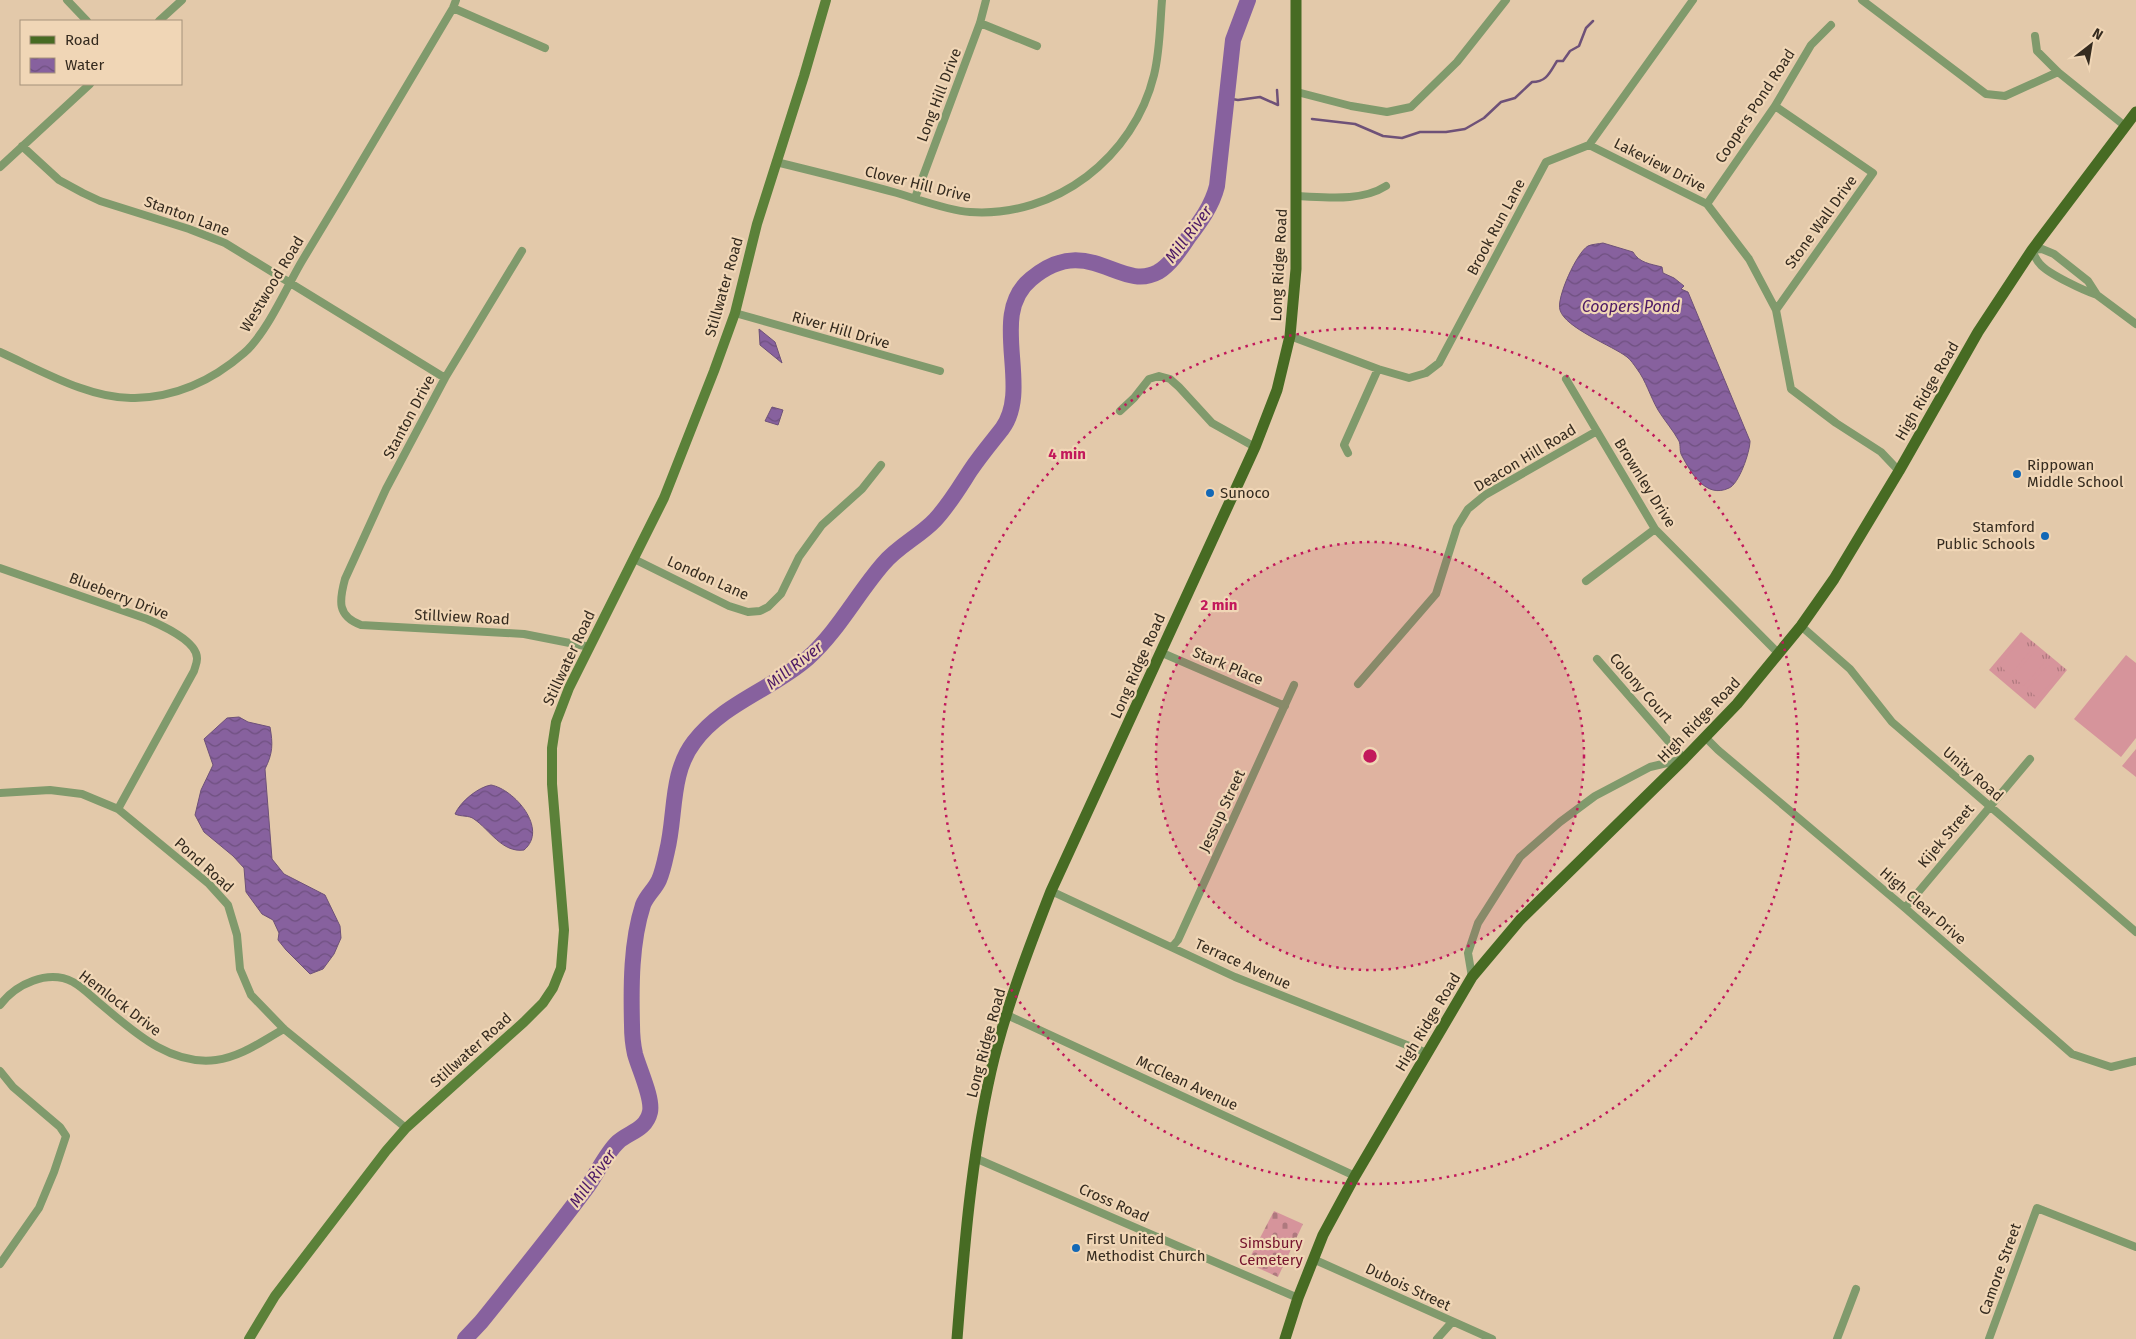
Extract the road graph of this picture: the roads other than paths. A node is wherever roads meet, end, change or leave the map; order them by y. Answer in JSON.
{"nodes":[{"id":1,"x":67,"y":0,"type":"edge"},
{"id":2,"x":182,"y":0,"type":"edge"},
{"id":3,"x":826,"y":0,"type":"edge"},
{"id":4,"x":986,"y":0,"type":"edge"},
{"id":5,"x":1162,"y":0,"type":"edge"},
{"id":6,"x":1296,"y":0,"type":"edge"},
{"id":7,"x":1506,"y":0,"type":"edge"},
{"id":8,"x":1693,"y":0,"type":"edge"},
{"id":9,"x":1862,"y":0,"type":"edge"},
{"id":10,"x":454,"y":4,"type":"edge"},
{"id":11,"x":86,"y":20,"type":"edge"},
{"id":12,"x":160,"y":20,"type":"edge"},
{"id":13,"x":980,"y":23,"type":"junction"},
{"id":14,"x":1831,"y":25,"type":"dead end"},
{"id":15,"x":2035,"y":36,"type":"dead end"},
{"id":16,"x":1037,"y":46,"type":"dead end"},
{"id":17,"x":545,"y":48,"type":"dead end"},
{"id":18,"x":2058,"y":72,"type":"junction"},
{"id":19,"x":89,"y":85,"type":"edge"},
{"id":20,"x":1297,"y":92,"type":"junction"},
{"id":21,"x":1775,"y":106,"type":"junction"},
{"id":22,"x":2136,"y":112,"type":"edge"},
{"id":23,"x":2125,"y":126,"type":"junction"},
{"id":24,"x":1589,"y":144,"type":"junction"},
{"id":25,"x":22,"y":146,"type":"junction"},
{"id":26,"x":776,"y":162,"type":"junction"},
{"id":27,"x":0,"y":167,"type":"edge"},
{"id":28,"x":1386,"y":186,"type":"dead end"},
{"id":29,"x":1296,"y":196,"type":"junction"},
{"id":30,"x":914,"y":198,"type":"junction"},
{"id":31,"x":1707,"y":204,"type":"junction"},
{"id":32,"x":2032,"y":250,"type":"junction"},
{"id":33,"x":522,"y":251,"type":"dead end"},
{"id":34,"x":290,"y":281,"type":"junction"},
{"id":35,"x":2097,"y":295,"type":"junction"},
{"id":36,"x":1776,"y":310,"type":"junction"},
{"id":37,"x":735,"y":313,"type":"junction"},
{"id":38,"x":2136,"y":324,"type":"edge"},
{"id":39,"x":1290,"y":336,"type":"junction"},
{"id":40,"x":0,"y":352,"type":"edge"},
{"id":41,"x":1378,"y":369,"type":"junction"},
{"id":42,"x":940,"y":372,"type":"dead end"},
{"id":43,"x":445,"y":378,"type":"junction"},
{"id":44,"x":1566,"y":379,"type":"dead end"},
{"id":45,"x":1120,"y":411,"type":"dead end"},
{"id":46,"x":1597,"y":431,"type":"junction"},
{"id":47,"x":1255,"y":447,"type":"junction"},
{"id":48,"x":1348,"y":453,"type":"dead end"},
{"id":49,"x":881,"y":465,"type":"dead end"},
{"id":50,"x":1899,"y":471,"type":"junction"},
{"id":51,"x":1655,"y":529,"type":"junction"},
{"id":52,"x":634,"y":559,"type":"junction"},
{"id":53,"x":0,"y":568,"type":"edge"},
{"id":54,"x":1586,"y":580,"type":"dead end"},
{"id":55,"x":341,"y":606,"type":"joint"},
{"id":56,"x":1801,"y":626,"type":"junction"},
{"id":57,"x":590,"y":647,"type":"junction"},
{"id":58,"x":1160,"y":652,"type":"junction"},
{"id":59,"x":1779,"y":654,"type":"junction"},
{"id":60,"x":1597,"y":659,"type":"dead end"},
{"id":61,"x":1358,"y":684,"type":"dead end"},
{"id":62,"x":1294,"y":685,"type":"dead end"},
{"id":63,"x":1285,"y":706,"type":"junction"},
{"id":64,"x":1705,"y":737,"type":"junction"},
{"id":65,"x":1684,"y":759,"type":"junction"},
{"id":66,"x":2030,"y":759,"type":"dead end"},
{"id":67,"x":0,"y":794,"type":"edge"},
{"id":68,"x":1989,"y":806,"type":"junction"},
{"id":69,"x":118,"y":810,"type":"junction"},
{"id":70,"x":1051,"y":891,"type":"junction"},
{"id":71,"x":1905,"y":908,"type":"junction"},
{"id":72,"x":2136,"y":932,"type":"edge"},
{"id":73,"x":1172,"y":947,"type":"junction"},
{"id":74,"x":1472,"y":976,"type":"junction"},
{"id":75,"x":0,"y":1005,"type":"edge"},
{"id":76,"x":1007,"y":1016,"type":"junction"},
{"id":77,"x":284,"y":1029,"type":"junction"},
{"id":78,"x":1427,"y":1053,"type":"junction"},
{"id":79,"x":2136,"y":1061,"type":"edge"},
{"id":80,"x":0,"y":1071,"type":"edge"},
{"id":81,"x":406,"y":1128,"type":"junction"},
{"id":82,"x":975,"y":1158,"type":"junction"},
{"id":83,"x":1355,"y":1176,"type":"junction"},
{"id":84,"x":2136,"y":1247,"type":"edge"},
{"id":85,"x":1313,"y":1259,"type":"junction"},
{"id":86,"x":0,"y":1264,"type":"edge"},
{"id":87,"x":1856,"y":1289,"type":"dead end"},
{"id":88,"x":1298,"y":1298,"type":"junction"},
{"id":89,"x":1452,"y":1322,"type":"junction"},
{"id":90,"x":249,"y":1339,"type":"edge"},
{"id":91,"x":956,"y":1339,"type":"edge"},
{"id":92,"x":1285,"y":1339,"type":"edge"},
{"id":93,"x":1437,"y":1339,"type":"edge"},
{"id":94,"x":1492,"y":1339,"type":"edge"},
{"id":95,"x":1837,"y":1339,"type":"edge"},
{"id":96,"x":1989,"y":1339,"type":"edge"}],
"edges":[{"from":1,"to":11,"type":"street"},
{"from":2,"to":12,"type":"street"},
{"from":3,"to":26,"type":"main road","name":"Stillwater Road"},
{"from":4,"to":13,"type":"street","name":"Long Hill Drive"},
{"from":5,"to":30,"type":"street","name":"Clover Hill Drive"},
{"from":6,"to":20,"type":"main road","name":"Long Ridge Road"},
{"from":7,"to":20,"type":"street"},
{"from":8,"to":24,"type":"street"},
{"from":9,"to":18,"type":"street"},
{"from":10,"to":17,"type":"street"},
{"from":10,"to":34,"type":"street","name":"Westwood Road"},
{"from":13,"to":16,"type":"street"},
{"from":13,"to":30,"type":"street","name":"Long Hill Drive"},
{"from":14,"to":21,"type":"street","name":"Coopers Pond Road"},
{"from":15,"to":18,"type":"street"},
{"from":18,"to":23,"type":"street"},
{"from":19,"to":25,"type":"street"},
{"from":20,"to":29,"type":"main road","name":"Long Ridge Road"},
{"from":21,"to":31,"type":"street","name":"Coopers Pond Road"},
{"from":21,"to":36,"type":"street","name":"Stone Wall Drive"},
{"from":22,"to":23,"type":"main road","name":"High Ridge Road"},
{"from":23,"to":32,"type":"main road","name":"High Ridge Road"},
{"from":24,"to":31,"type":"street","name":"Lakeview Drive"},
{"from":24,"to":41,"type":"street","name":"Brook Run Lane"},
{"from":25,"to":27,"type":"street"},
{"from":25,"to":34,"type":"street","name":"Stanton Lane"},
{"from":26,"to":30,"type":"street","name":"Clover Hill Drive"},
{"from":26,"to":37,"type":"main road","name":"Stillwater Road"},
{"from":28,"to":29,"type":"street"},
{"from":29,"to":39,"type":"main road","name":"Long Ridge Road"},
{"from":31,"to":36,"type":"street","name":"Lakeview Drive"},
{"from":32,"to":35,"type":"street"},
{"from":32,"to":35,"type":"street"},
{"from":32,"to":50,"type":"main road","name":"High Ridge Road"},
{"from":33,"to":43,"type":"street","name":"Stanton Drive"},
{"from":34,"to":40,"type":"street","name":"Westwood Road"},
{"from":34,"to":43,"type":"street","name":"Stanton Lane"},
{"from":35,"to":38,"type":"street"},
{"from":36,"to":50,"type":"street","name":"Lakeview Drive"},
{"from":37,"to":42,"type":"street","name":"River Hill Drive"},
{"from":37,"to":52,"type":"main road","name":"Stillwater Road"},
{"from":39,"to":41,"type":"street","name":"Brook Run Lane"},
{"from":39,"to":47,"type":"main road","name":"Long Ridge Road"},
{"from":41,"to":48,"type":"street"},
{"from":43,"to":55,"type":"street","name":"Stanton Drive"},
{"from":44,"to":46,"type":"street","name":"Brownley Drive"},
{"from":45,"to":47,"type":"street"},
{"from":46,"to":51,"type":"street","name":"Brownley Drive"},
{"from":46,"to":61,"type":"street","name":"Deacon Hill Road"},
{"from":47,"to":58,"type":"main road","name":"Long Ridge Road"},
{"from":49,"to":52,"type":"street","name":"London Lane"},
{"from":50,"to":56,"type":"main road","name":"High Ridge Road"},
{"from":51,"to":54,"type":"street"},
{"from":51,"to":59,"type":"street","name":"Brownley Drive"},
{"from":52,"to":57,"type":"main road","name":"Stillwater Road"},
{"from":53,"to":69,"type":"street","name":"Blueberry Drive"},
{"from":55,"to":57,"type":"street","name":"Stillview Road"},
{"from":56,"to":59,"type":"main road","name":"High Ridge Road"},
{"from":56,"to":68,"type":"street","name":"Unity Road"},
{"from":57,"to":81,"type":"main road","name":"Stillwater Road"},
{"from":58,"to":63,"type":"street","name":"Stark Place"},
{"from":58,"to":70,"type":"main road","name":"Long Ridge Road"},
{"from":59,"to":64,"type":"main road","name":"High Ridge Road"},
{"from":60,"to":65,"type":"street","name":"Colony Court"},
{"from":62,"to":63,"type":"street","name":"Jessup Street"},
{"from":63,"to":73,"type":"street","name":"Jessup Street"},
{"from":64,"to":65,"type":"main road","name":"High Ridge Road"},
{"from":64,"to":71,"type":"street","name":"High Clear Drive"},
{"from":65,"to":74,"type":"main road","name":"High Ridge Road"},
{"from":65,"to":74,"type":"street"},
{"from":66,"to":68,"type":"street","name":"Kijek Street"},
{"from":67,"to":69,"type":"street","name":"Pond Road"},
{"from":68,"to":71,"type":"street","name":"Kijek Street"},
{"from":68,"to":72,"type":"street","name":"Unity Road"},
{"from":69,"to":77,"type":"street","name":"Pond Road"},
{"from":70,"to":73,"type":"street","name":"Terrace Avenue"},
{"from":70,"to":76,"type":"main road","name":"Long Ridge Road"},
{"from":71,"to":79,"type":"street","name":"High Clear Drive"},
{"from":73,"to":78,"type":"street","name":"Terrace Avenue"},
{"from":74,"to":78,"type":"main road","name":"High Ridge Road"},
{"from":75,"to":77,"type":"street","name":"Hemlock Drive"},
{"from":76,"to":82,"type":"main road","name":"Long Ridge Road"},
{"from":76,"to":83,"type":"street","name":"McClean Avenue"},
{"from":77,"to":81,"type":"street","name":"Pond Road"},
{"from":78,"to":83,"type":"main road","name":"High Ridge Road"},
{"from":80,"to":86,"type":"street"},
{"from":81,"to":90,"type":"main road","name":"Stillwater Road"},
{"from":82,"to":88,"type":"street","name":"Cross Road"},
{"from":82,"to":91,"type":"main road","name":"Long Ridge Road"},
{"from":83,"to":85,"type":"main road","name":"High Ridge Road"},
{"from":84,"to":96,"type":"street","name":"Camore Street"},
{"from":85,"to":88,"type":"main road","name":"High Ridge Road"},
{"from":85,"to":89,"type":"street","name":"Dubois Street"},
{"from":87,"to":95,"type":"street"},
{"from":88,"to":92,"type":"main road","name":"High Ridge Road"},
{"from":89,"to":93,"type":"street"},
{"from":89,"to":94,"type":"street","name":"Dubois Street"}]}
